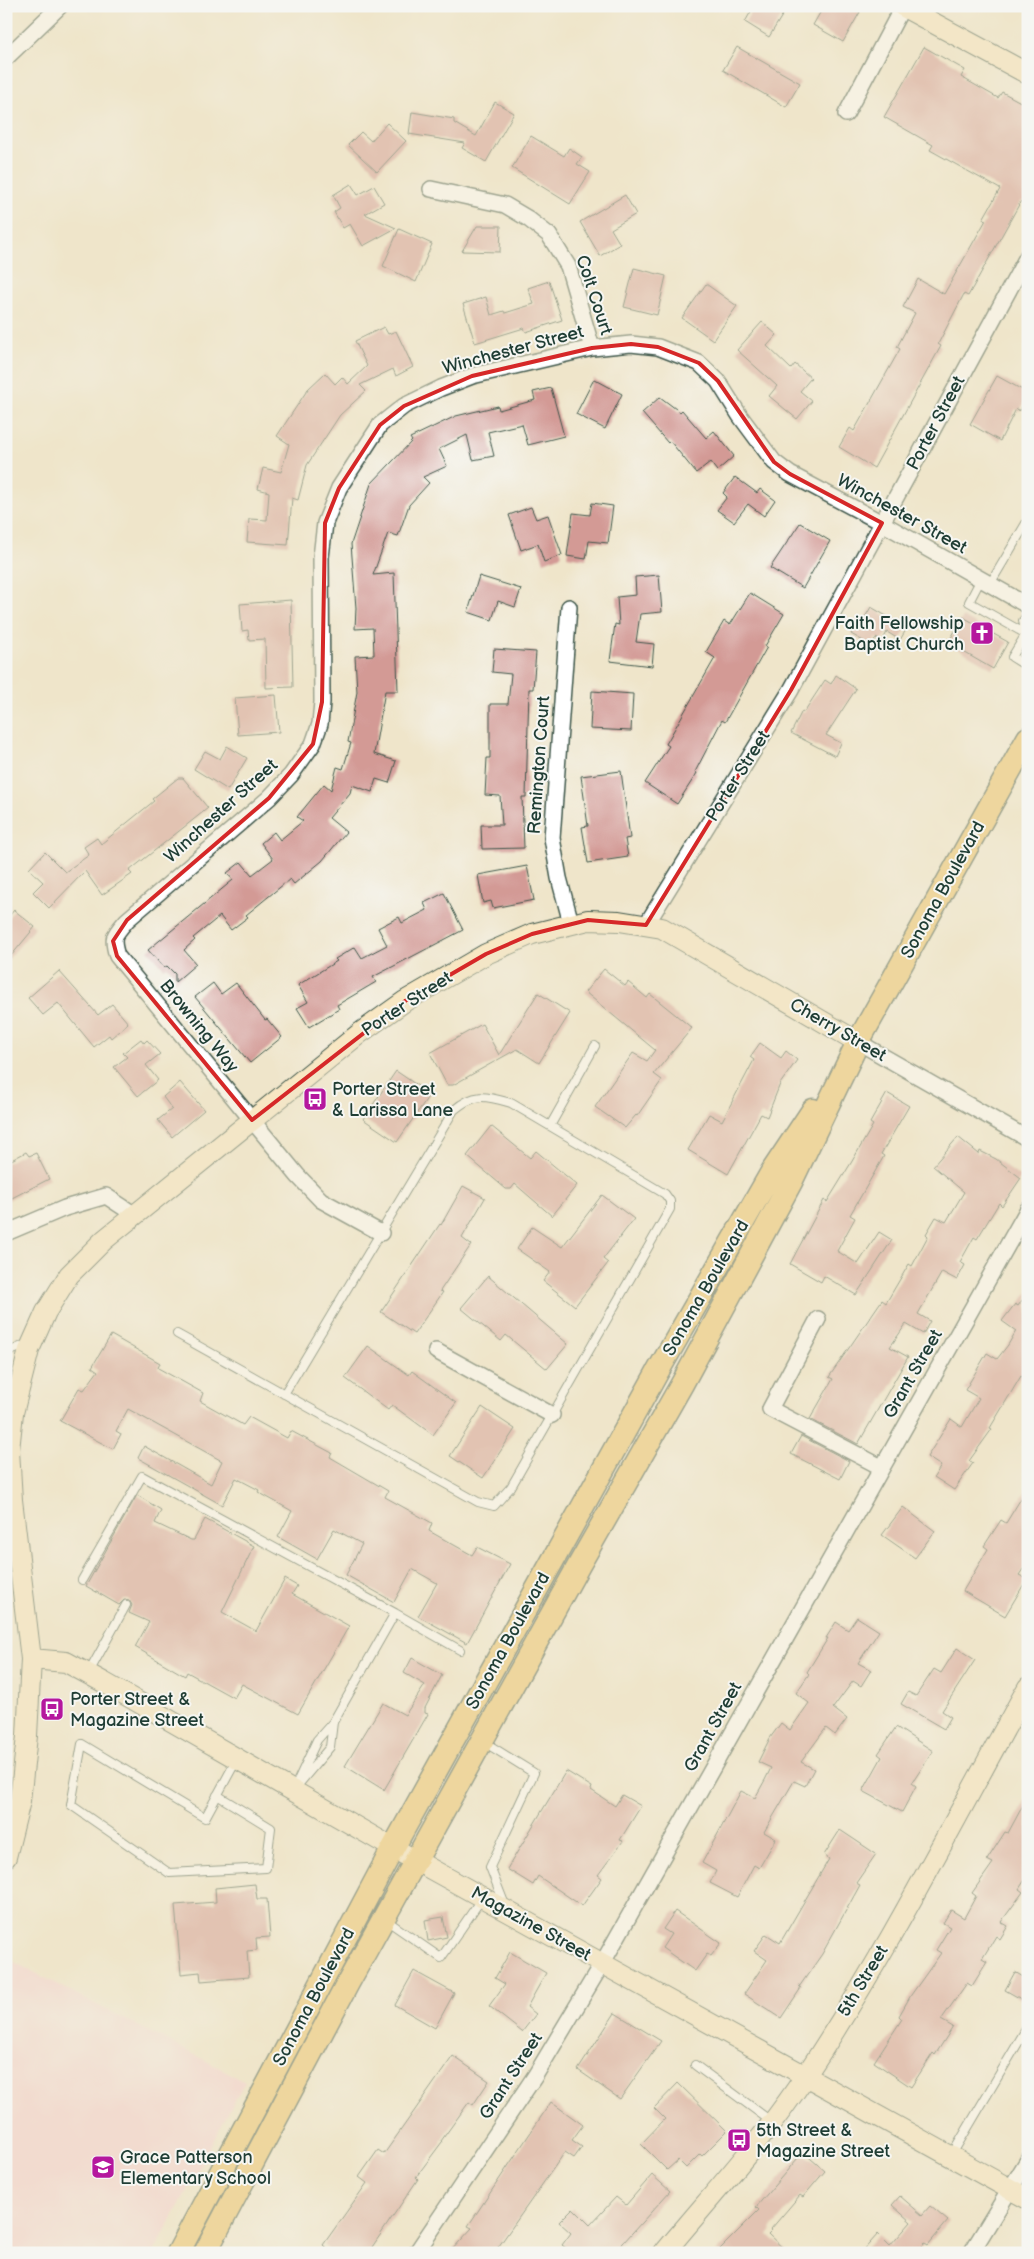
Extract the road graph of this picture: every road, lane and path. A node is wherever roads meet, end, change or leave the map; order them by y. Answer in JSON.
{"nodes":[{"id":1,"x":60,"y":6,"type":"edge"},
{"id":2,"x":903,"y":6,"type":"edge"},
{"id":3,"x":6,"y":58,"type":"edge"},
{"id":4,"x":1028,"y":74,"type":"edge"},
{"id":5,"x":846,"y":114,"type":"dead end"},
{"id":6,"x":431,"y":189,"type":"dead end"},
{"id":7,"x":1028,"y":255,"type":"edge"},
{"id":8,"x":592,"y":348,"type":"junction"},
{"id":9,"x":1028,"y":520,"type":"edge"},
{"id":10,"x":882,"y":523,"type":"junction"},
{"id":11,"x":985,"y":582,"type":"junction"},
{"id":12,"x":1028,"y":606,"type":"edge"},
{"id":13,"x":569,"y":607,"type":"dead end"},
{"id":14,"x":1028,"y":614,"type":"edge"},
{"id":15,"x":1026,"y":634,"type":"junction"},
{"id":16,"x":1028,"y":666,"type":"edge"},
{"id":17,"x":1028,"y":738,"type":"edge"},
{"id":18,"x":571,"y":923,"type":"junction"},
{"id":19,"x":646,"y":925,"type":"junction"},
{"id":20,"x":117,"y":956,"type":"joint"},
{"id":21,"x":858,"y":1042,"type":"junction"},
{"id":22,"x":595,"y":1046,"type":"dead end"},
{"id":23,"x":252,"y":1120,"type":"junction"},
{"id":24,"x":550,"y":1126,"type":"junction"},
{"id":25,"x":1028,"y":1139,"type":"edge"},
{"id":26,"x":1028,"y":1209,"type":"edge"},
{"id":27,"x":135,"y":1215,"type":"junction"},
{"id":28,"x":382,"y":1232,"type":"junction"},
{"id":29,"x":6,"y":1233,"type":"edge"},
{"id":30,"x":818,"y":1319,"type":"dead end"},
{"id":31,"x":177,"y":1334,"type":"dead end"},
{"id":32,"x":33,"y":1341,"type":"junction"},
{"id":33,"x":436,"y":1351,"type":"dead end"},
{"id":34,"x":6,"y":1353,"type":"edge"},
{"id":35,"x":284,"y":1394,"type":"junction"},
{"id":36,"x":552,"y":1415,"type":"junction"},
{"id":37,"x":881,"y":1467,"type":"junction"},
{"id":38,"x":10,"y":1521,"type":"edge"},
{"id":39,"x":82,"y":1580,"type":"dead end"},
{"id":40,"x":126,"y":1605,"type":"dead end"},
{"id":41,"x":395,"y":1613,"type":"junction"},
{"id":42,"x":460,"y":1650,"type":"dead end"},
{"id":43,"x":31,"y":1659,"type":"junction"},
{"id":44,"x":88,"y":1674,"type":"junction"},
{"id":45,"x":1028,"y":1687,"type":"edge"},
{"id":46,"x":333,"y":1722,"type":"junction"},
{"id":47,"x":483,"y":1741,"type":"junction"},
{"id":48,"x":237,"y":1759,"type":"junction"},
{"id":49,"x":293,"y":1791,"type":"junction"},
{"id":50,"x":217,"y":1795,"type":"junction"},
{"id":51,"x":392,"y":1848,"type":"junction"},
{"id":52,"x":6,"y":1857,"type":"edge"},
{"id":53,"x":417,"y":1860,"type":"junction"},
{"id":54,"x":483,"y":1897,"type":"junction"},
{"id":55,"x":508,"y":1911,"type":"junction"},
{"id":56,"x":384,"y":1919,"type":"junction"},
{"id":57,"x":602,"y":1964,"type":"junction"},
{"id":58,"x":1028,"y":2026,"type":"edge"},
{"id":59,"x":695,"y":2065,"type":"dead end"},
{"id":60,"x":806,"y":2076,"type":"junction"},
{"id":61,"x":772,"y":2122,"type":"junction"},
{"id":62,"x":951,"y":2156,"type":"junction"},
{"id":63,"x":1028,"y":2160,"type":"edge"},
{"id":64,"x":1019,"y":2194,"type":"edge"},
{"id":65,"x":178,"y":2253,"type":"edge"},
{"id":66,"x":206,"y":2253,"type":"edge"},
{"id":67,"x":416,"y":2253,"type":"edge"},
{"id":68,"x":664,"y":2253,"type":"edge"},
{"id":69,"x":971,"y":2253,"type":"edge"}],
"edges":[{"from":1,"to":3,"type":"street"},
{"from":2,"to":4,"type":"street"},
{"from":2,"to":5,"type":"street"},
{"from":6,"to":8,"type":"street","name":"Colt Court"},
{"from":7,"to":10,"type":"street","name":"Porter Street"},
{"from":8,"to":10,"type":"street","name":"Winchester Street"},
{"from":8,"to":20,"type":"street","name":"Winchester Street"},
{"from":9,"to":11,"type":"lane"},
{"from":10,"to":11,"type":"street","name":"Winchester Street"},
{"from":10,"to":19,"type":"street","name":"Porter Street"},
{"from":11,"to":12,"type":"street","name":"Winchester Street"},
{"from":11,"to":15,"type":"lane"},
{"from":13,"to":18,"type":"street","name":"Remington Court"},
{"from":14,"to":15,"type":"lane"},
{"from":15,"to":16,"type":"lane"},
{"from":17,"to":21,"type":"main road","name":"Sonoma Boulevard"},
{"from":18,"to":19,"type":"street","name":"Porter Street"},
{"from":18,"to":23,"type":"street","name":"Porter Street"},
{"from":19,"to":21,"type":"street","name":"Cherry Street"},
{"from":20,"to":23,"type":"street","name":"Browning Way"},
{"from":21,"to":25,"type":"street","name":"Cherry Street"},
{"from":21,"to":47,"type":"main road","name":"Sonoma Boulevard"},
{"from":21,"to":51,"type":"main road","name":"Sonoma Boulevard"},
{"from":22,"to":24,"type":"lane"},
{"from":23,"to":27,"type":"street","name":"Porter Street"},
{"from":23,"to":28,"type":"street","name":"Browning Way"},
{"from":24,"to":28,"type":"lane"},
{"from":24,"to":36,"type":"lane"},
{"from":26,"to":37,"type":"street","name":"Grant Street"},
{"from":27,"to":29,"type":"street"},
{"from":27,"to":32,"type":"street","name":"Porter Street"},
{"from":28,"to":35,"type":"lane"},
{"from":30,"to":37,"type":"street"},
{"from":31,"to":35,"type":"lane"},
{"from":32,"to":34,"type":"lane"},
{"from":32,"to":38,"type":"street","name":"Porter Street"},
{"from":33,"to":36,"type":"street"},
{"from":35,"to":36,"type":"lane"},
{"from":37,"to":57,"type":"street","name":"Grant Street"},
{"from":38,"to":43,"type":"street","name":"Porter Street"},
{"from":39,"to":41,"type":"lane"},
{"from":40,"to":44,"type":"lane"},
{"from":41,"to":42,"type":"lane"},
{"from":41,"to":46,"type":"lane"},
{"from":43,"to":44,"type":"street","name":"Magazine Street"},
{"from":43,"to":52,"type":"street","name":"Porter Street"},
{"from":44,"to":48,"type":"street","name":"Magazine Street"},
{"from":45,"to":60,"type":"street","name":"5th Street"},
{"from":46,"to":49,"type":"lane"},
{"from":46,"to":49,"type":"lane"},
{"from":47,"to":53,"type":"main road","name":"Sonoma Boulevard"},
{"from":47,"to":55,"type":"lane"},
{"from":48,"to":49,"type":"street","name":"Magazine Street"},
{"from":48,"to":50,"type":"lane"},
{"from":49,"to":51,"type":"street","name":"Magazine Street"},
{"from":50,"to":50,"type":"lane"},
{"from":51,"to":53,"type":"street","name":"Magazine Street"},
{"from":51,"to":65,"type":"main road","name":"Sonoma Boulevard"},
{"from":53,"to":54,"type":"street","name":"Magazine Street"},
{"from":53,"to":56,"type":"main road","name":"Sonoma Boulevard"},
{"from":54,"to":55,"type":"street","name":"Magazine Street"},
{"from":54,"to":56,"type":"lane"},
{"from":55,"to":57,"type":"street","name":"Magazine Street"},
{"from":56,"to":66,"type":"main road","name":"Sonoma Boulevard"},
{"from":57,"to":60,"type":"street","name":"Magazine Street"},
{"from":57,"to":67,"type":"street","name":"Grant Street"},
{"from":58,"to":62,"type":"lane"},
{"from":59,"to":61,"type":"lane"},
{"from":60,"to":61,"type":"street","name":"5th Street"},
{"from":60,"to":62,"type":"street","name":"Magazine Street"},
{"from":61,"to":68,"type":"street","name":"5th Street"},
{"from":62,"to":64,"type":"street","name":"Magazine Street"},
{"from":63,"to":64,"type":"street"},
{"from":64,"to":69,"type":"street"}]}
